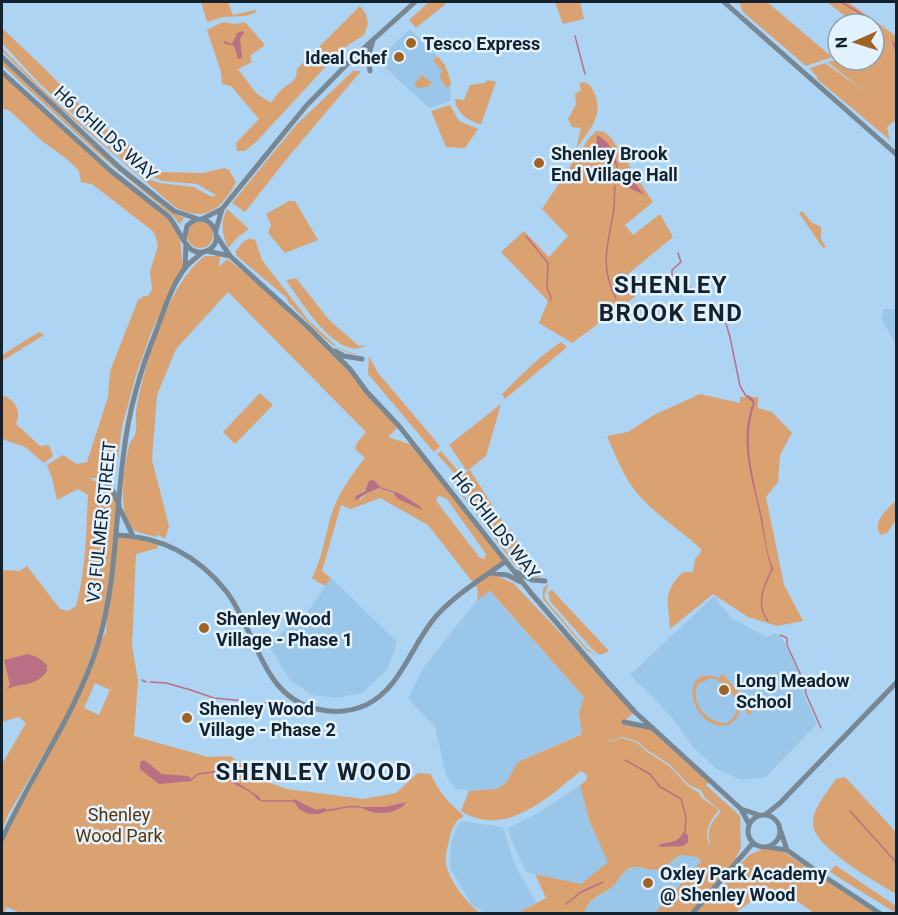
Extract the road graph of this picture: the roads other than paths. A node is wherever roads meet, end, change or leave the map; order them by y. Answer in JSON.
{"nodes":[{"id":1,"x":416,"y":2,"type":"edge"},
{"id":2,"x":724,"y":2,"type":"edge"},
{"id":3,"x":373,"y":39,"type":"junction"},
{"id":4,"x":2,"y":57,"type":"edge"},
{"id":5,"x":370,"y":71,"type":"dead end"},
{"id":6,"x":2,"y":72,"type":"edge"},
{"id":7,"x":897,"y":154,"type":"edge"},
{"id":8,"x":222,"y":209,"type":"junction"},
{"id":9,"x":200,"y":219,"type":"junction"},
{"id":10,"x":216,"y":233,"type":"junction"},
{"id":11,"x":185,"y":242,"type":"junction"},
{"id":12,"x":205,"y":251,"type":"junction"},
{"id":13,"x":230,"y":256,"type":"junction"},
{"id":14,"x":185,"y":268,"type":"junction"},
{"id":15,"x":328,"y":347,"type":"junction"},
{"id":16,"x":362,"y":359,"type":"dead end"},
{"id":17,"x":103,"y":480,"type":"dead end"},
{"id":18,"x":119,"y":507,"type":"junction"},
{"id":19,"x":118,"y":535,"type":"junction"},
{"id":20,"x":133,"y":536,"type":"junction"},
{"id":21,"x":506,"y":561,"type":"junction"},
{"id":22,"x":514,"y":572,"type":"junction"},
{"id":23,"x":490,"y":573,"type":"junction"},
{"id":24,"x":545,"y":581,"type":"dead end"},
{"id":25,"x":523,"y":583,"type":"junction"},
{"id":26,"x":897,"y":683,"type":"edge"},
{"id":27,"x":624,"y":722,"type":"dead end"},
{"id":28,"x":654,"y":729,"type":"junction"},
{"id":29,"x":780,"y":802,"type":"junction"},
{"id":30,"x":741,"y":809,"type":"junction"},
{"id":31,"x":763,"y":815,"type":"junction"},
{"id":32,"x":776,"y":821,"type":"junction"},
{"id":33,"x":749,"y":824,"type":"junction"},
{"id":34,"x":780,"y":827,"type":"junction"},
{"id":35,"x":2,"y":839,"type":"edge"},
{"id":36,"x":753,"y":843,"type":"junction"},
{"id":37,"x":767,"y":847,"type":"junction"},
{"id":38,"x":790,"y":852,"type":"junction"},
{"id":39,"x":692,"y":914,"type":"edge"},
{"id":40,"x":881,"y":914,"type":"edge"}],
"edges":[{"from":1,"to":3,"type":"street"},
{"from":2,"to":7,"type":"street"},
{"from":3,"to":5,"type":"street"},
{"from":3,"to":8,"type":"street"},
{"from":4,"to":9,"type":"street","name":"H6 CHILDS WAY"},
{"from":6,"to":11,"type":"street","name":"H6 CHILDS WAY"},
{"from":8,"to":9,"type":"street"},
{"from":8,"to":10,"type":"street"},
{"from":9,"to":10,"type":"street"},
{"from":9,"to":11,"type":"street"},
{"from":10,"to":12,"type":"street"},
{"from":10,"to":13,"type":"street","name":"H6 CHILDS WAY"},
{"from":11,"to":12,"type":"street"},
{"from":11,"to":14,"type":"street","name":"V3 FULMER STREET"},
{"from":12,"to":13,"type":"street"},
{"from":12,"to":14,"type":"street","name":"V3 FULMER STREET"},
{"from":13,"to":15,"type":"street","name":"H6 CHILDS WAY"},
{"from":14,"to":18,"type":"street","name":"V3 FULMER STREET"},
{"from":15,"to":16,"type":"street"},
{"from":15,"to":21,"type":"street","name":"H6 CHILDS WAY"},
{"from":17,"to":18,"type":"street"},
{"from":18,"to":19,"type":"street","name":"V3 FULMER STREET"},
{"from":18,"to":20,"type":"street"},
{"from":19,"to":20,"type":"street"},
{"from":19,"to":35,"type":"street","name":"V3 FULMER STREET"},
{"from":20,"to":23,"type":"street"},
{"from":21,"to":22,"type":"street","name":"H6 CHILDS WAY"},
{"from":21,"to":23,"type":"street"},
{"from":22,"to":24,"type":"street"},
{"from":22,"to":25,"type":"street","name":"H6 CHILDS WAY"},
{"from":23,"to":25,"type":"street"},
{"from":25,"to":28,"type":"street","name":"H6 CHILDS WAY"},
{"from":26,"to":29,"type":"street"},
{"from":27,"to":28,"type":"street"},
{"from":28,"to":30,"type":"street","name":"H6 CHILDS WAY"},
{"from":29,"to":31,"type":"street"},
{"from":29,"to":32,"type":"street"},
{"from":30,"to":31,"type":"street","name":"H6 CHILDS WAY"},
{"from":30,"to":33,"type":"street","name":"H6 CHILDS WAY"},
{"from":31,"to":32,"type":"street"},
{"from":31,"to":33,"type":"street"},
{"from":32,"to":34,"type":"street"},
{"from":33,"to":36,"type":"street"},
{"from":34,"to":37,"type":"street"},
{"from":34,"to":38,"type":"street"},
{"from":36,"to":37,"type":"street"},
{"from":36,"to":39,"type":"street"},
{"from":37,"to":38,"type":"street"},
{"from":38,"to":40,"type":"street"}]}
